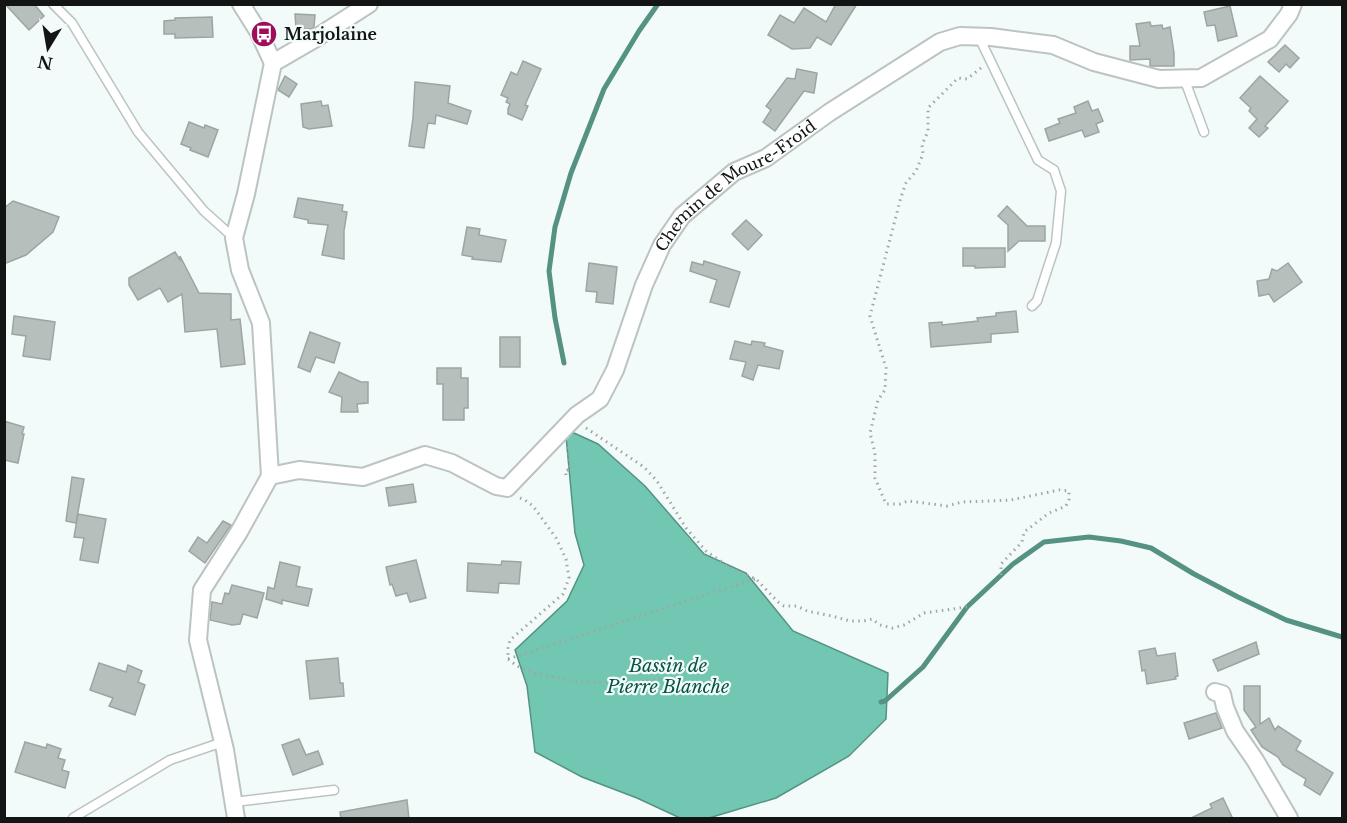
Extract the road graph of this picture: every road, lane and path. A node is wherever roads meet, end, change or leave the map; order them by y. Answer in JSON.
{"nodes":[{"id":1,"x":53,"y":4,"type":"edge"},
{"id":2,"x":241,"y":4,"type":"edge"},
{"id":3,"x":369,"y":4,"type":"edge"},
{"id":4,"x":1293,"y":4,"type":"edge"},
{"id":5,"x":979,"y":37,"type":"junction"},
{"id":6,"x":989,"y":57,"type":"junction"},
{"id":7,"x":273,"y":63,"type":"junction"},
{"id":8,"x":1184,"y":78,"type":"junction"},
{"id":9,"x":1204,"y":132,"type":"dead end"},
{"id":10,"x":234,"y":238,"type":"junction"},
{"id":11,"x":1032,"y":306,"type":"dead end"},
{"id":12,"x":576,"y":415,"type":"junction"},
{"id":13,"x":570,"y":469,"type":"dead end"},
{"id":14,"x":566,"y":475,"type":"dead end"},
{"id":15,"x":270,"y":476,"type":"junction"},
{"id":16,"x":507,"y":488,"type":"junction"},
{"id":17,"x":1001,"y":575,"type":"dead end"},
{"id":18,"x":756,"y":579,"type":"junction"},
{"id":19,"x":967,"y":607,"type":"dead end"},
{"id":20,"x":508,"y":659,"type":"junction"},
{"id":21,"x":678,"y":677,"type":"dead end"},
{"id":22,"x":1215,"y":692,"type":"dead end"},
{"id":23,"x":223,"y":742,"type":"junction"},
{"id":24,"x":334,"y":790,"type":"dead end"},
{"id":25,"x":235,"y":810,"type":"edge"},
{"id":26,"x":73,"y":819,"type":"edge"},
{"id":27,"x":1289,"y":819,"type":"edge"}],
"edges":[{"from":1,"to":10,"type":"lane"},
{"from":2,"to":7,"type":"street"},
{"from":3,"to":7,"type":"street"},
{"from":4,"to":8,"type":"street","name":"Chemin de Moure-Froid"},
{"from":5,"to":6,"type":"lane"},
{"from":5,"to":8,"type":"street","name":"Chemin de Moure-Froid"},
{"from":5,"to":12,"type":"street","name":"Chemin de Moure-Froid"},
{"from":6,"to":11,"type":"lane"},
{"from":6,"to":17,"type":"path"},
{"from":7,"to":10,"type":"street"},
{"from":8,"to":9,"type":"lane"},
{"from":10,"to":15,"type":"street"},
{"from":12,"to":16,"type":"street","name":"Chemin de Moure-Froid"},
{"from":12,"to":18,"type":"path"},
{"from":13,"to":14,"type":"path"},
{"from":15,"to":16,"type":"street"},
{"from":15,"to":23,"type":"street"},
{"from":16,"to":20,"type":"path"},
{"from":18,"to":19,"type":"path"},
{"from":18,"to":20,"type":"path"},
{"from":20,"to":21,"type":"path"},
{"from":22,"to":27,"type":"street"},
{"from":23,"to":25,"type":"street"},
{"from":23,"to":26,"type":"lane"},
{"from":24,"to":25,"type":"lane"}]}
